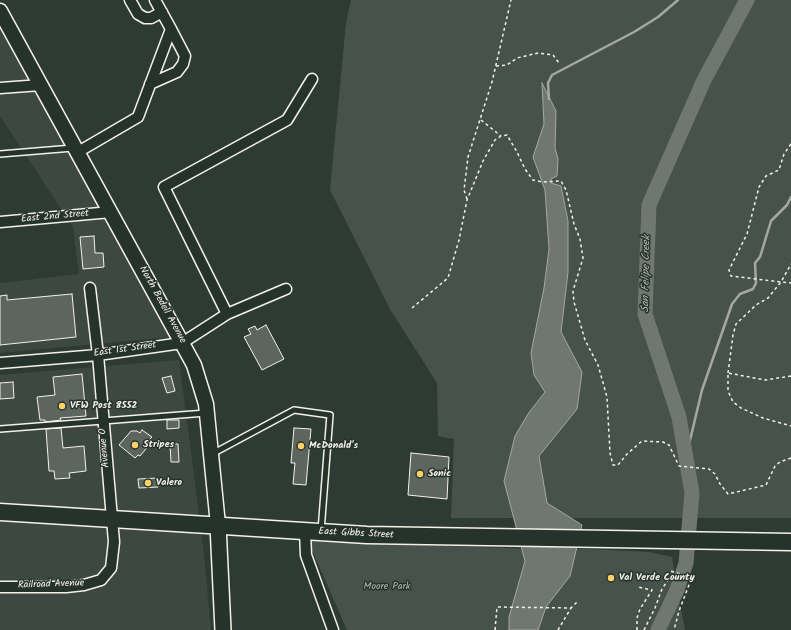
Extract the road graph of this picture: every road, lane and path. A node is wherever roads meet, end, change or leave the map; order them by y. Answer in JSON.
{"nodes":[{"id":1,"x":130,"y":0,"type":"edge"},
{"id":2,"x":155,"y":0,"type":"edge"},
{"id":3,"x":511,"y":0,"type":"edge"},
{"id":4,"x":0,"y":11,"type":"edge"},
{"id":5,"x":162,"y":12,"type":"junction"},
{"id":6,"x":171,"y":28,"type":"junction"},
{"id":7,"x":559,"y":63,"type":"dead end"},
{"id":8,"x":496,"y":66,"type":"junction"},
{"id":9,"x":312,"y":79,"type":"dead end"},
{"id":10,"x":150,"y":84,"type":"junction"},
{"id":11,"x":41,"y":85,"type":"junction"},
{"id":12,"x":0,"y":88,"type":"edge"},
{"id":13,"x":481,"y":120,"type":"junction"},
{"id":14,"x":501,"y":136,"type":"junction"},
{"id":15,"x":791,"y":144,"type":"edge"},
{"id":16,"x":77,"y":150,"type":"junction"},
{"id":17,"x":0,"y":154,"type":"edge"},
{"id":18,"x":467,"y":200,"type":"junction"},
{"id":19,"x":111,"y":212,"type":"junction"},
{"id":20,"x":0,"y":222,"type":"edge"},
{"id":21,"x":791,"y":264,"type":"edge"},
{"id":22,"x":781,"y":282,"type":"junction"},
{"id":23,"x":791,"y":283,"type":"edge"},
{"id":24,"x":90,"y":288,"type":"dead end"},
{"id":25,"x":286,"y":290,"type":"dead end"},
{"id":26,"x":412,"y":308,"type":"dead end"},
{"id":27,"x":228,"y":314,"type":"junction"},
{"id":28,"x":182,"y":343,"type":"junction"},
{"id":29,"x":98,"y":355,"type":"junction"},
{"id":30,"x":0,"y":363,"type":"edge"},
{"id":31,"x":728,"y":373,"type":"junction"},
{"id":32,"x":791,"y":376,"type":"edge"},
{"id":33,"x":207,"y":413,"type":"junction"},
{"id":34,"x":103,"y":421,"type":"junction"},
{"id":35,"x":791,"y":426,"type":"edge"},
{"id":36,"x":0,"y":429,"type":"edge"},
{"id":37,"x":211,"y":455,"type":"junction"},
{"id":38,"x":791,"y":458,"type":"edge"},
{"id":39,"x":0,"y":512,"type":"edge"},
{"id":40,"x":111,"y":519,"type":"junction"},
{"id":41,"x":218,"y":525,"type":"junction"},
{"id":42,"x":305,"y":532,"type":"junction"},
{"id":43,"x":321,"y":533,"type":"junction"},
{"id":44,"x":791,"y":542,"type":"edge"},
{"id":45,"x":101,"y":580,"type":"joint"},
{"id":46,"x":0,"y":587,"type":"edge"},
{"id":47,"x":638,"y":587,"type":"dead end"},
{"id":48,"x":578,"y":601,"type":"dead end"},
{"id":49,"x":571,"y":608,"type":"junction"},
{"id":50,"x":224,"y":630,"type":"edge"},
{"id":51,"x":333,"y":630,"type":"edge"},
{"id":52,"x":495,"y":630,"type":"edge"},
{"id":53,"x":558,"y":630,"type":"edge"},
{"id":54,"x":637,"y":630,"type":"edge"},
{"id":55,"x":644,"y":630,"type":"edge"},
{"id":56,"x":674,"y":630,"type":"edge"}],
"edges":[{"from":1,"to":5,"type":"street"},
{"from":2,"to":5,"type":"street"},
{"from":3,"to":8,"type":"path"},
{"from":4,"to":11,"type":"main road","name":"North Bedell Avenue"},
{"from":5,"to":6,"type":"street"},
{"from":6,"to":10,"type":"street"},
{"from":6,"to":10,"type":"street"},
{"from":7,"to":8,"type":"path"},
{"from":8,"to":13,"type":"path"},
{"from":9,"to":27,"type":"street"},
{"from":10,"to":16,"type":"street"},
{"from":11,"to":12,"type":"street"},
{"from":11,"to":16,"type":"main road","name":"North Bedell Avenue"},
{"from":13,"to":14,"type":"path"},
{"from":13,"to":18,"type":"path"},
{"from":14,"to":18,"type":"path"},
{"from":14,"to":38,"type":"path"},
{"from":15,"to":22,"type":"path"},
{"from":16,"to":17,"type":"lane"},
{"from":16,"to":19,"type":"main road","name":"North Bedell Avenue"},
{"from":18,"to":26,"type":"path"},
{"from":19,"to":20,"type":"street","name":"East 2nd Street"},
{"from":19,"to":28,"type":"main road","name":"North Bedell Avenue"},
{"from":21,"to":22,"type":"path"},
{"from":22,"to":23,"type":"path"},
{"from":22,"to":31,"type":"path"},
{"from":24,"to":29,"type":"street","name":"Avenue O"},
{"from":25,"to":27,"type":"street","name":"East 1st Street"},
{"from":27,"to":28,"type":"street","name":"East 1st Street"},
{"from":28,"to":29,"type":"street","name":"East 1st Street"},
{"from":28,"to":33,"type":"main road","name":"North Bedell Avenue"},
{"from":29,"to":30,"type":"street","name":"East 1st Street"},
{"from":29,"to":34,"type":"street","name":"Avenue O"},
{"from":31,"to":32,"type":"path"},
{"from":31,"to":35,"type":"path"},
{"from":33,"to":34,"type":"lane"},
{"from":33,"to":37,"type":"main road","name":"North Bedell Avenue"},
{"from":34,"to":36,"type":"lane"},
{"from":34,"to":40,"type":"street","name":"Avenue O"},
{"from":37,"to":41,"type":"main road","name":"North Bedell Avenue"},
{"from":37,"to":43,"type":"lane"},
{"from":39,"to":40,"type":"highway","name":"East Gibbs Street"},
{"from":40,"to":41,"type":"highway","name":"East Gibbs Street"},
{"from":40,"to":45,"type":"street","name":"Avenue O"},
{"from":41,"to":42,"type":"highway","name":"East Gibbs Street"},
{"from":41,"to":50,"type":"main road","name":"North Bedell Avenue"},
{"from":42,"to":43,"type":"highway","name":"East Gibbs Street"},
{"from":42,"to":51,"type":"street"},
{"from":43,"to":44,"type":"highway","name":"East Gibbs Street"},
{"from":45,"to":46,"type":"street","name":"Railroad Avenue"},
{"from":47,"to":54,"type":"path"},
{"from":48,"to":49,"type":"path"},
{"from":49,"to":52,"type":"path"},
{"from":49,"to":53,"type":"path"},
{"from":55,"to":56,"type":"path"}]}
